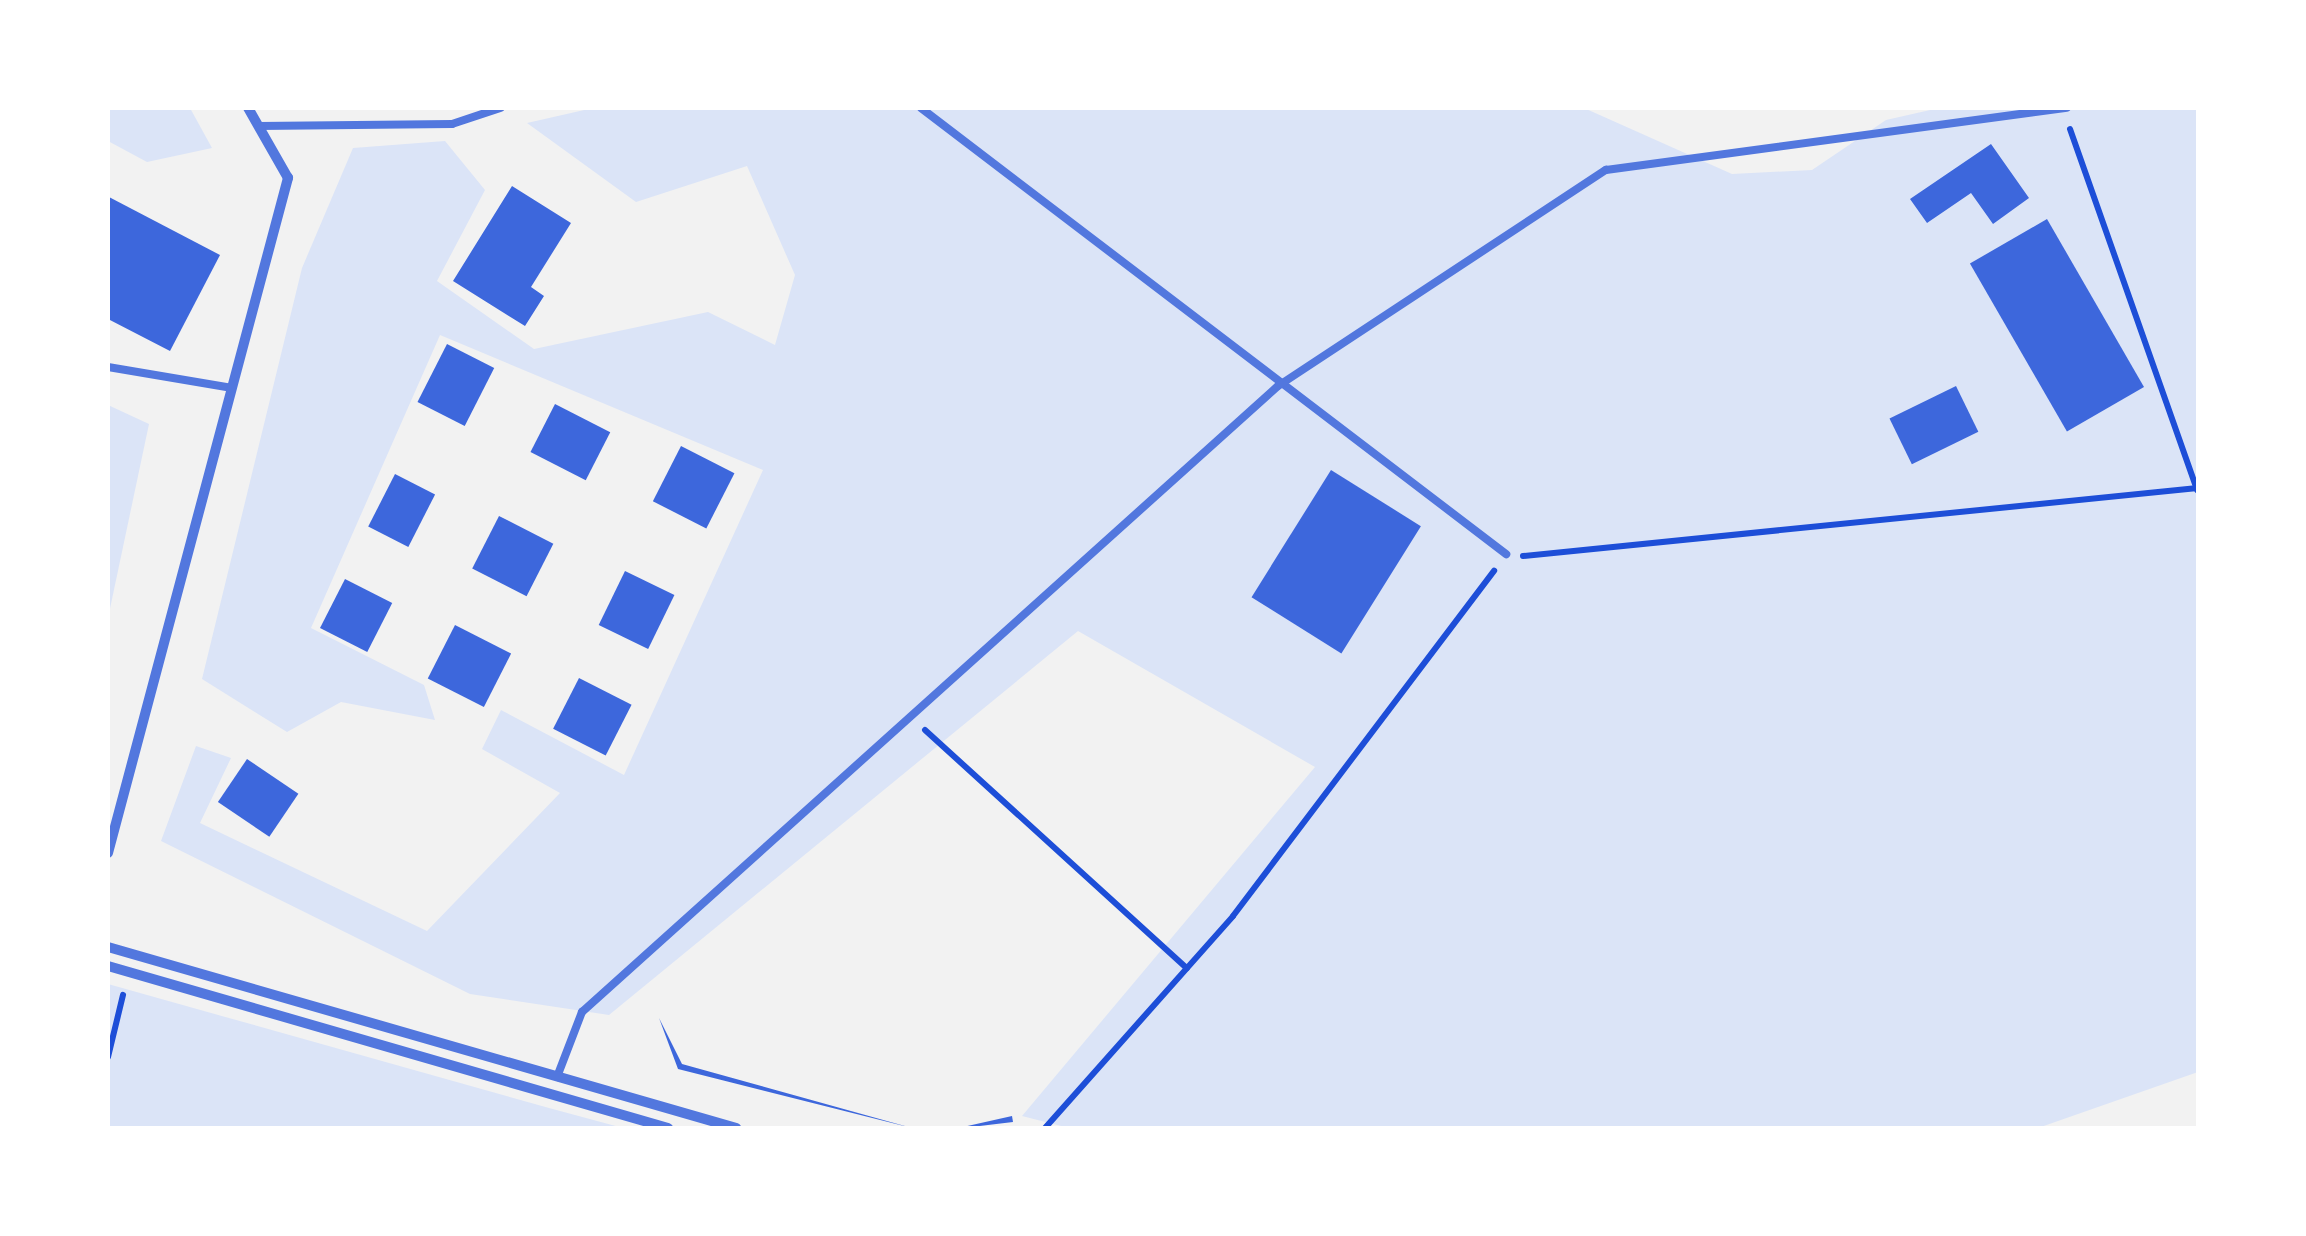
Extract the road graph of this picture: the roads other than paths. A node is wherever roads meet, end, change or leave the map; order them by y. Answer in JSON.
{"nodes":[{"id":1,"x":248,"y":108,"type":"edge"},
{"id":2,"x":500,"y":108,"type":"edge"},
{"id":3,"x":921,"y":108,"type":"edge"},
{"id":4,"x":2065,"y":108,"type":"edge"},
{"id":5,"x":259,"y":126,"type":"junction"},
{"id":6,"x":108,"y":367,"type":"edge"},
{"id":7,"x":1278,"y":386,"type":"junction"},
{"id":8,"x":232,"y":388,"type":"junction"},
{"id":9,"x":1506,"y":554,"type":"road end"},
{"id":10,"x":108,"y":853,"type":"edge"},
{"id":11,"x":108,"y":947,"type":"edge"},
{"id":12,"x":108,"y":966,"type":"edge"},
{"id":13,"x":557,"y":1077,"type":"junction"},
{"id":14,"x":668,"y":1128,"type":"edge"},
{"id":15,"x":736,"y":1128,"type":"edge"}],
"edges":[{"from":1,"to":5,"type":"street"},
{"from":2,"to":5,"type":"lane"},
{"from":3,"to":7,"type":"lane"},
{"from":4,"to":7,"type":"lane"},
{"from":5,"to":8,"type":"street"},
{"from":6,"to":8,"type":"lane"},
{"from":7,"to":9,"type":"lane"},
{"from":7,"to":13,"type":"lane"},
{"from":8,"to":10,"type":"street"},
{"from":11,"to":13,"type":"street"},
{"from":12,"to":14,"type":"street"},
{"from":13,"to":15,"type":"street"}]}
